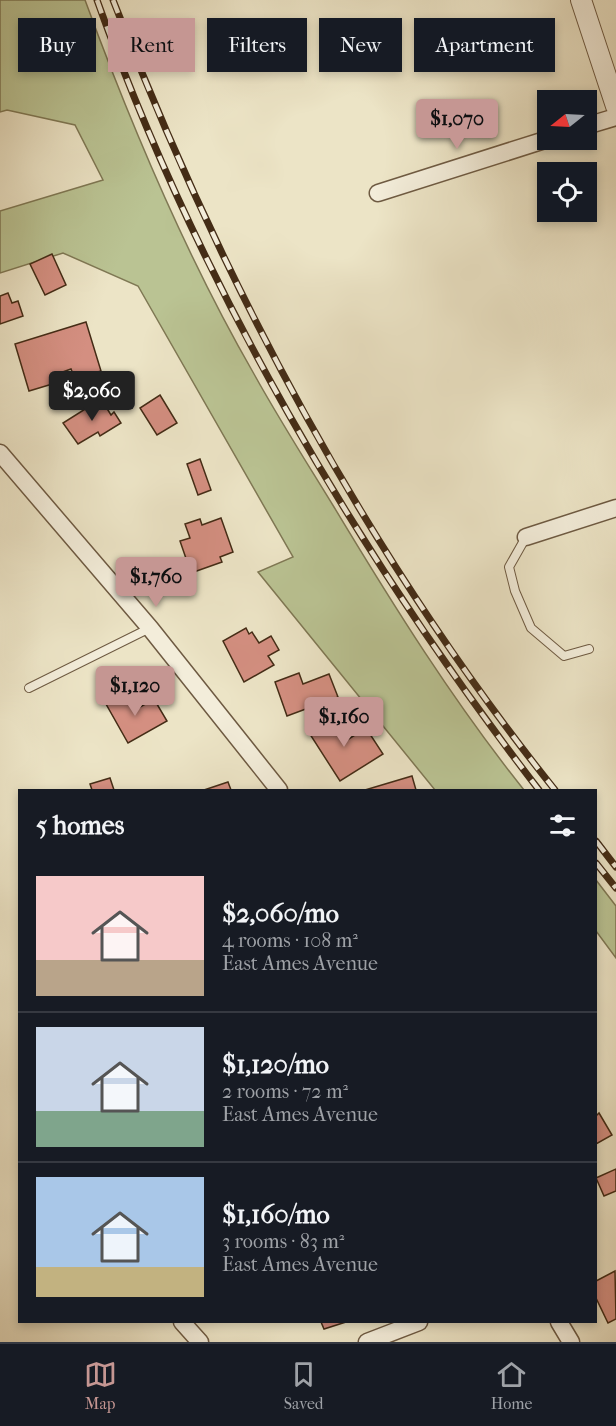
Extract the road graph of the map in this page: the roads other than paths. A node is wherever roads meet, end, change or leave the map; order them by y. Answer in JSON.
{"nodes":[{"id":1,"x":582,"y":0,"type":"edge"},
{"id":2,"x":616,"y":106,"type":"edge"},
{"id":3,"x":616,"y":117,"type":"edge"},
{"id":4,"x":597,"y":123,"type":"edge"},
{"id":5,"x":537,"y":143,"type":"edge"},
{"id":6,"x":378,"y":194,"type":"dead end"},
{"id":7,"x":0,"y":453,"type":"edge"},
{"id":8,"x":616,"y":508,"type":"edge"},
{"id":9,"x":526,"y":537,"type":"joint"},
{"id":10,"x":150,"y":628,"type":"junction"},
{"id":11,"x":589,"y":649,"type":"dead end"},
{"id":12,"x":28,"y":687,"type":"dead end"},
{"id":13,"x":278,"y":789,"type":"edge"},
{"id":14,"x":183,"y":1323,"type":"edge"},
{"id":15,"x":415,"y":1323,"type":"edge"},
{"id":16,"x":560,"y":1323,"type":"edge"},
{"id":17,"x":200,"y":1342,"type":"edge"},
{"id":18,"x":367,"y":1342,"type":"edge"},
{"id":19,"x":571,"y":1342,"type":"edge"}],
"edges":[{"from":1,"to":2,"type":"street"},
{"from":3,"to":4,"type":"street"},
{"from":5,"to":6,"type":"street"},
{"from":7,"to":10,"type":"street"},
{"from":8,"to":9,"type":"street"},
{"from":9,"to":11,"type":"lane"},
{"from":10,"to":12,"type":"lane"},
{"from":10,"to":13,"type":"street"},
{"from":14,"to":17,"type":"street"},
{"from":15,"to":18,"type":"street"},
{"from":16,"to":19,"type":"street"}]}
